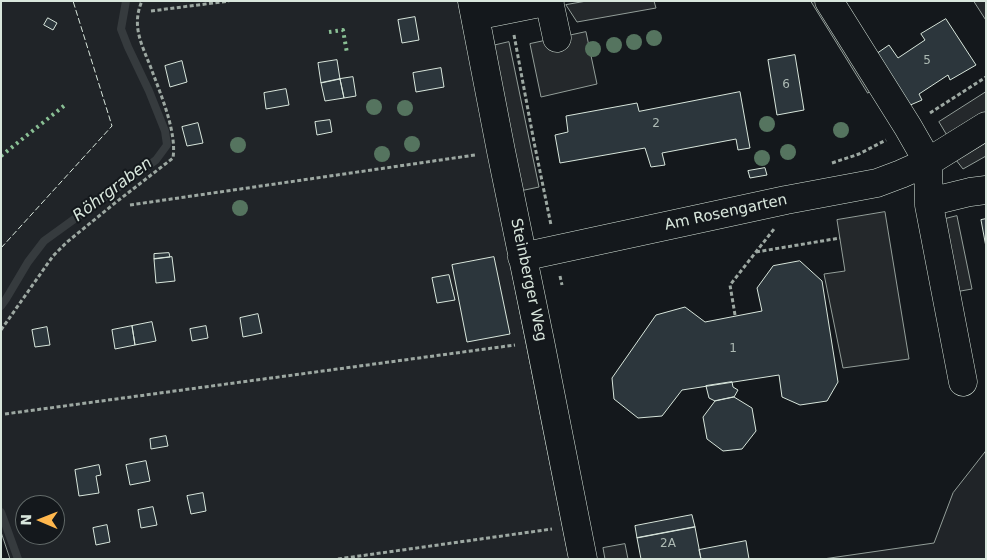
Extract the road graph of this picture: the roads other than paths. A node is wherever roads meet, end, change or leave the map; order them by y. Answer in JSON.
{"nodes":[{"id":1,"x":550,"y":1,"type":"edge"},
{"id":2,"x":829,"y":1,"type":"edge"},
{"id":3,"x":474,"y":8,"type":"edge"},
{"id":4,"x":557,"y":38,"type":"dead end"},
{"id":5,"x":986,"y":126,"type":"edge"},
{"id":6,"x":928,"y":162,"type":"junction"},
{"id":7,"x":986,"y":190,"type":"edge"},
{"id":8,"x":929,"y":202,"type":"junction"},
{"id":9,"x":522,"y":257,"type":"junction"},
{"id":10,"x":963,"y":382,"type":"dead end"},
{"id":11,"x":583,"y":559,"type":"edge"}],
"edges":[{"from":1,"to":3,"type":"street"},
{"from":1,"to":4,"type":"street"},
{"from":2,"to":6,"type":"street"},
{"from":3,"to":9,"type":"street","name":"Steinberger Weg"},
{"from":5,"to":6,"type":"street","name":"Am Rosengarten"},
{"from":6,"to":8,"type":"street"},
{"from":6,"to":9,"type":"street","name":"Am Rosengarten"},
{"from":7,"to":8,"type":"street"},
{"from":8,"to":10,"type":"street"},
{"from":9,"to":11,"type":"street","name":"Steinberger Weg"}]}
